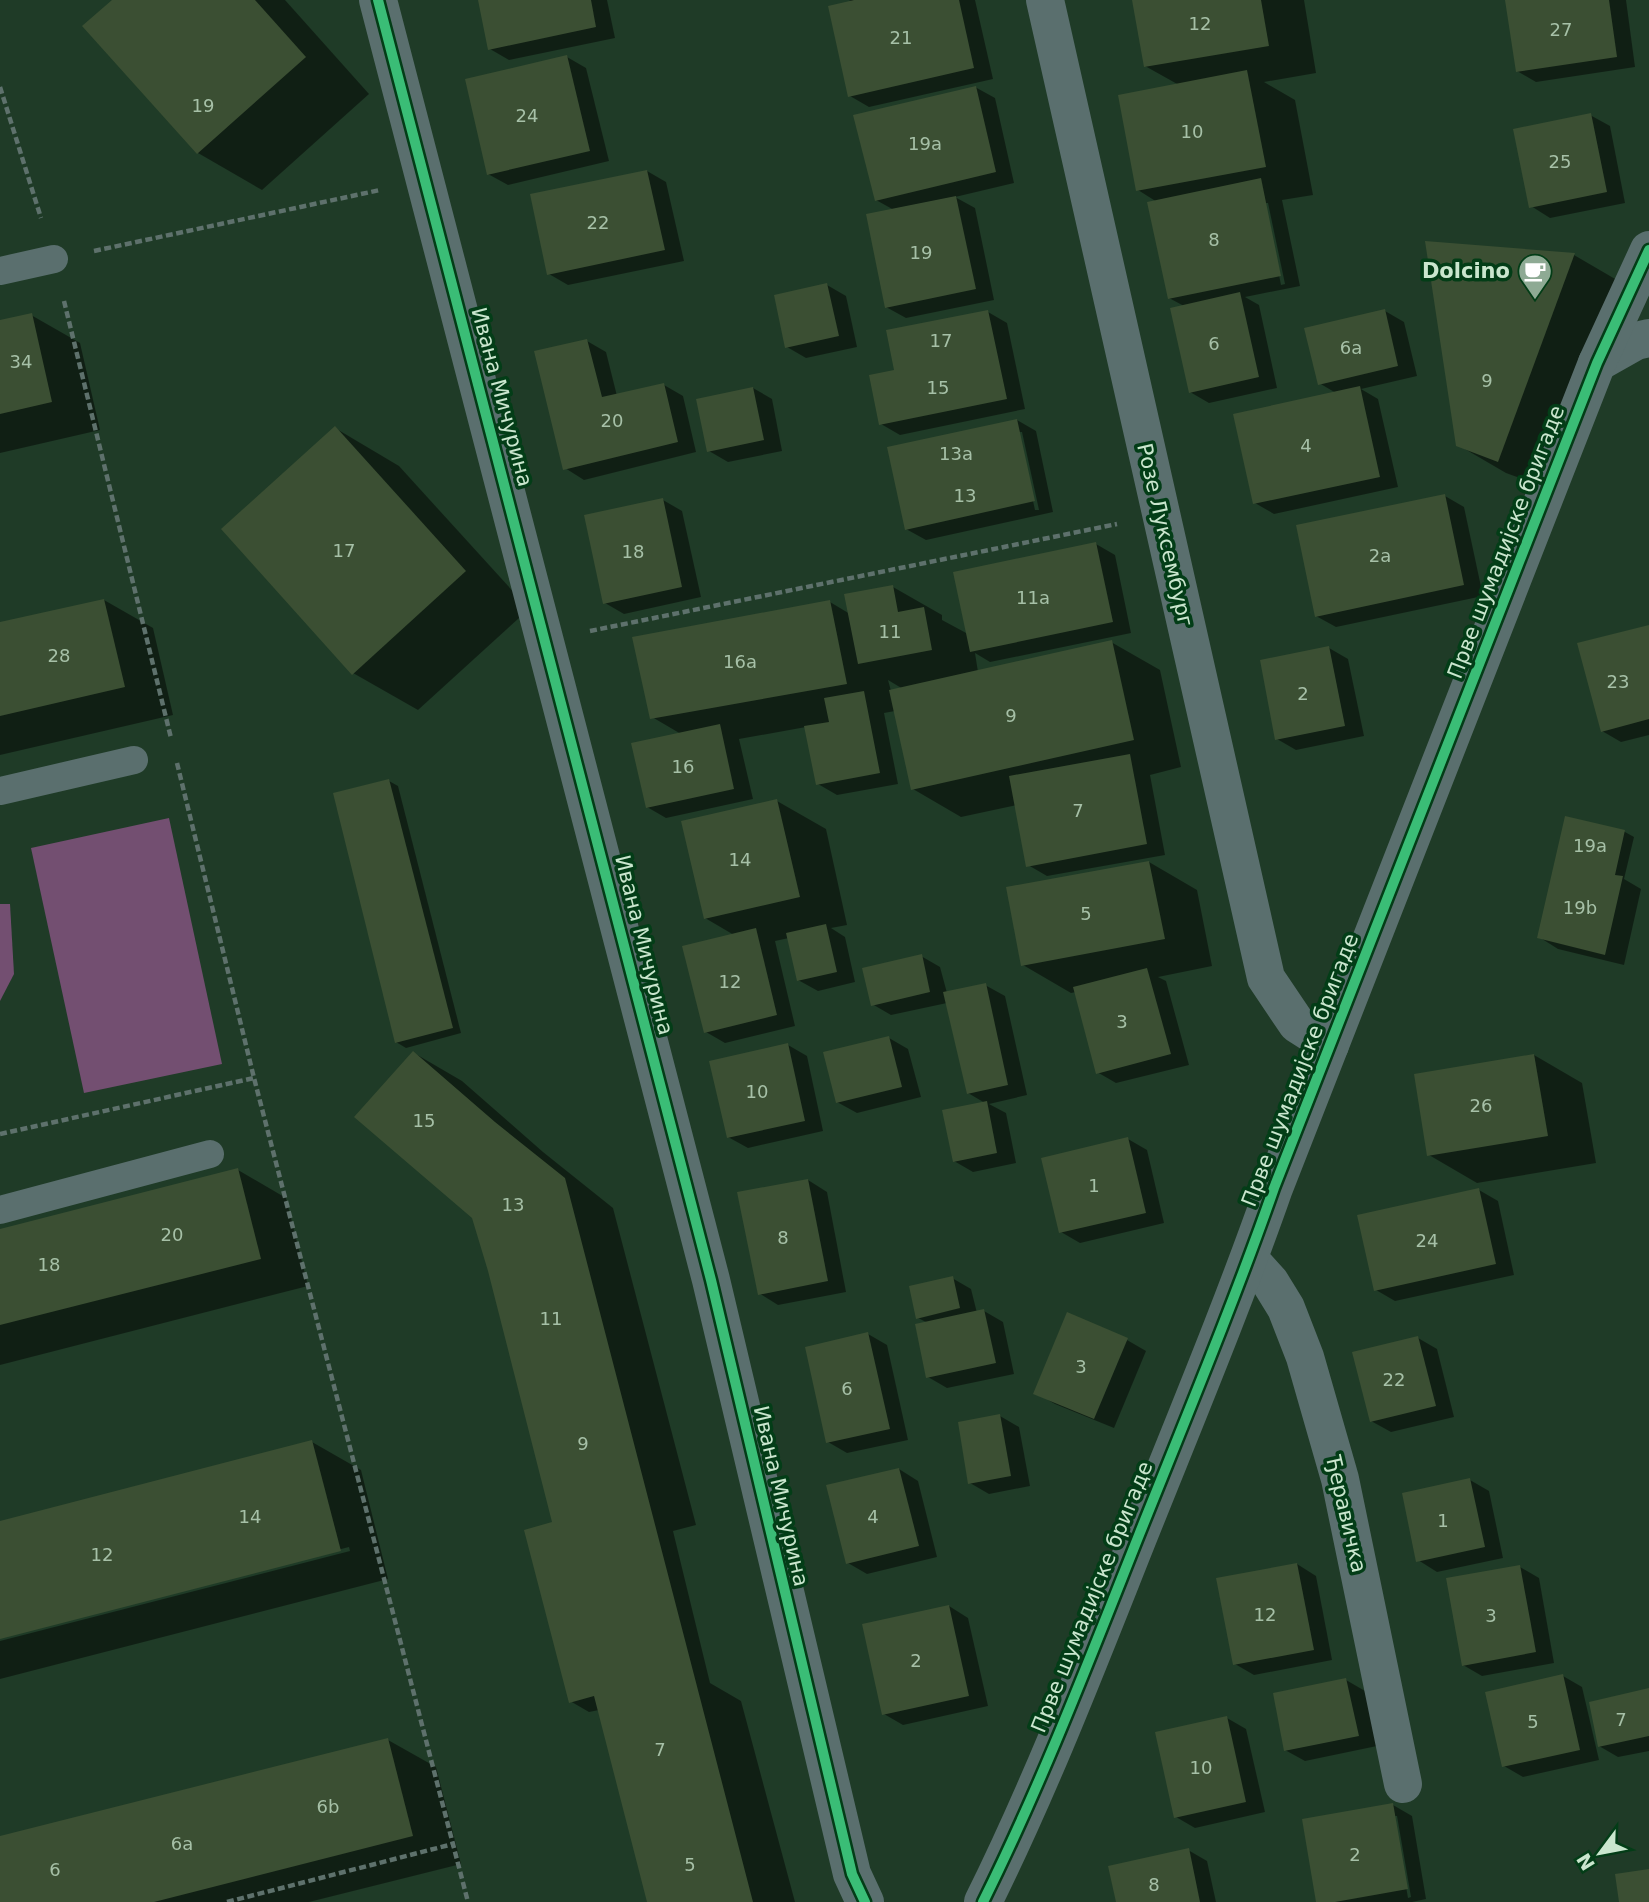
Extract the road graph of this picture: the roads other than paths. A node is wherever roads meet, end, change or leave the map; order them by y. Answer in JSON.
{"nodes":[{"id":1,"x":378,"y":0,"type":"edge"},
{"id":2,"x":1045,"y":0,"type":"edge"},
{"id":3,"x":1649,"y":250,"type":"edge"},
{"id":4,"x":54,"y":259,"type":"road end"},
{"id":5,"x":0,"y":271,"type":"edge"},
{"id":6,"x":1649,"y":338,"type":"edge"},
{"id":7,"x":1597,"y":363,"type":"junction"},
{"id":8,"x":134,"y":760,"type":"dead end"},
{"id":9,"x":0,"y":791,"type":"edge"},
{"id":10,"x":1330,"y":1045,"type":"junction"},
{"id":11,"x":210,"y":1154,"type":"dead end"},
{"id":12,"x":0,"y":1210,"type":"edge"},
{"id":13,"x":1249,"y":1259,"type":"junction"},
{"id":14,"x":1403,"y":1784,"type":"dead end"},
{"id":15,"x":865,"y":1902,"type":"edge"},
{"id":16,"x":983,"y":1902,"type":"edge"}],
"edges":[{"from":1,"to":15,"type":"street","name":"Ивана Мичурина"},
{"from":2,"to":10,"type":"street","name":"Розе Луксембург"},
{"from":3,"to":7,"type":"street","name":"Прве шумадијске бригаде"},
{"from":4,"to":5,"type":"lane"},
{"from":6,"to":7,"type":"street"},
{"from":7,"to":10,"type":"street","name":"Прве шумадијске бригаде"},
{"from":8,"to":9,"type":"lane"},
{"from":10,"to":13,"type":"street","name":"Прве шумадијске бригаде"},
{"from":11,"to":12,"type":"lane"},
{"from":13,"to":14,"type":"street","name":"Ђеравичка"},
{"from":13,"to":16,"type":"street","name":"Прве шумадијске бригаде"}]}
